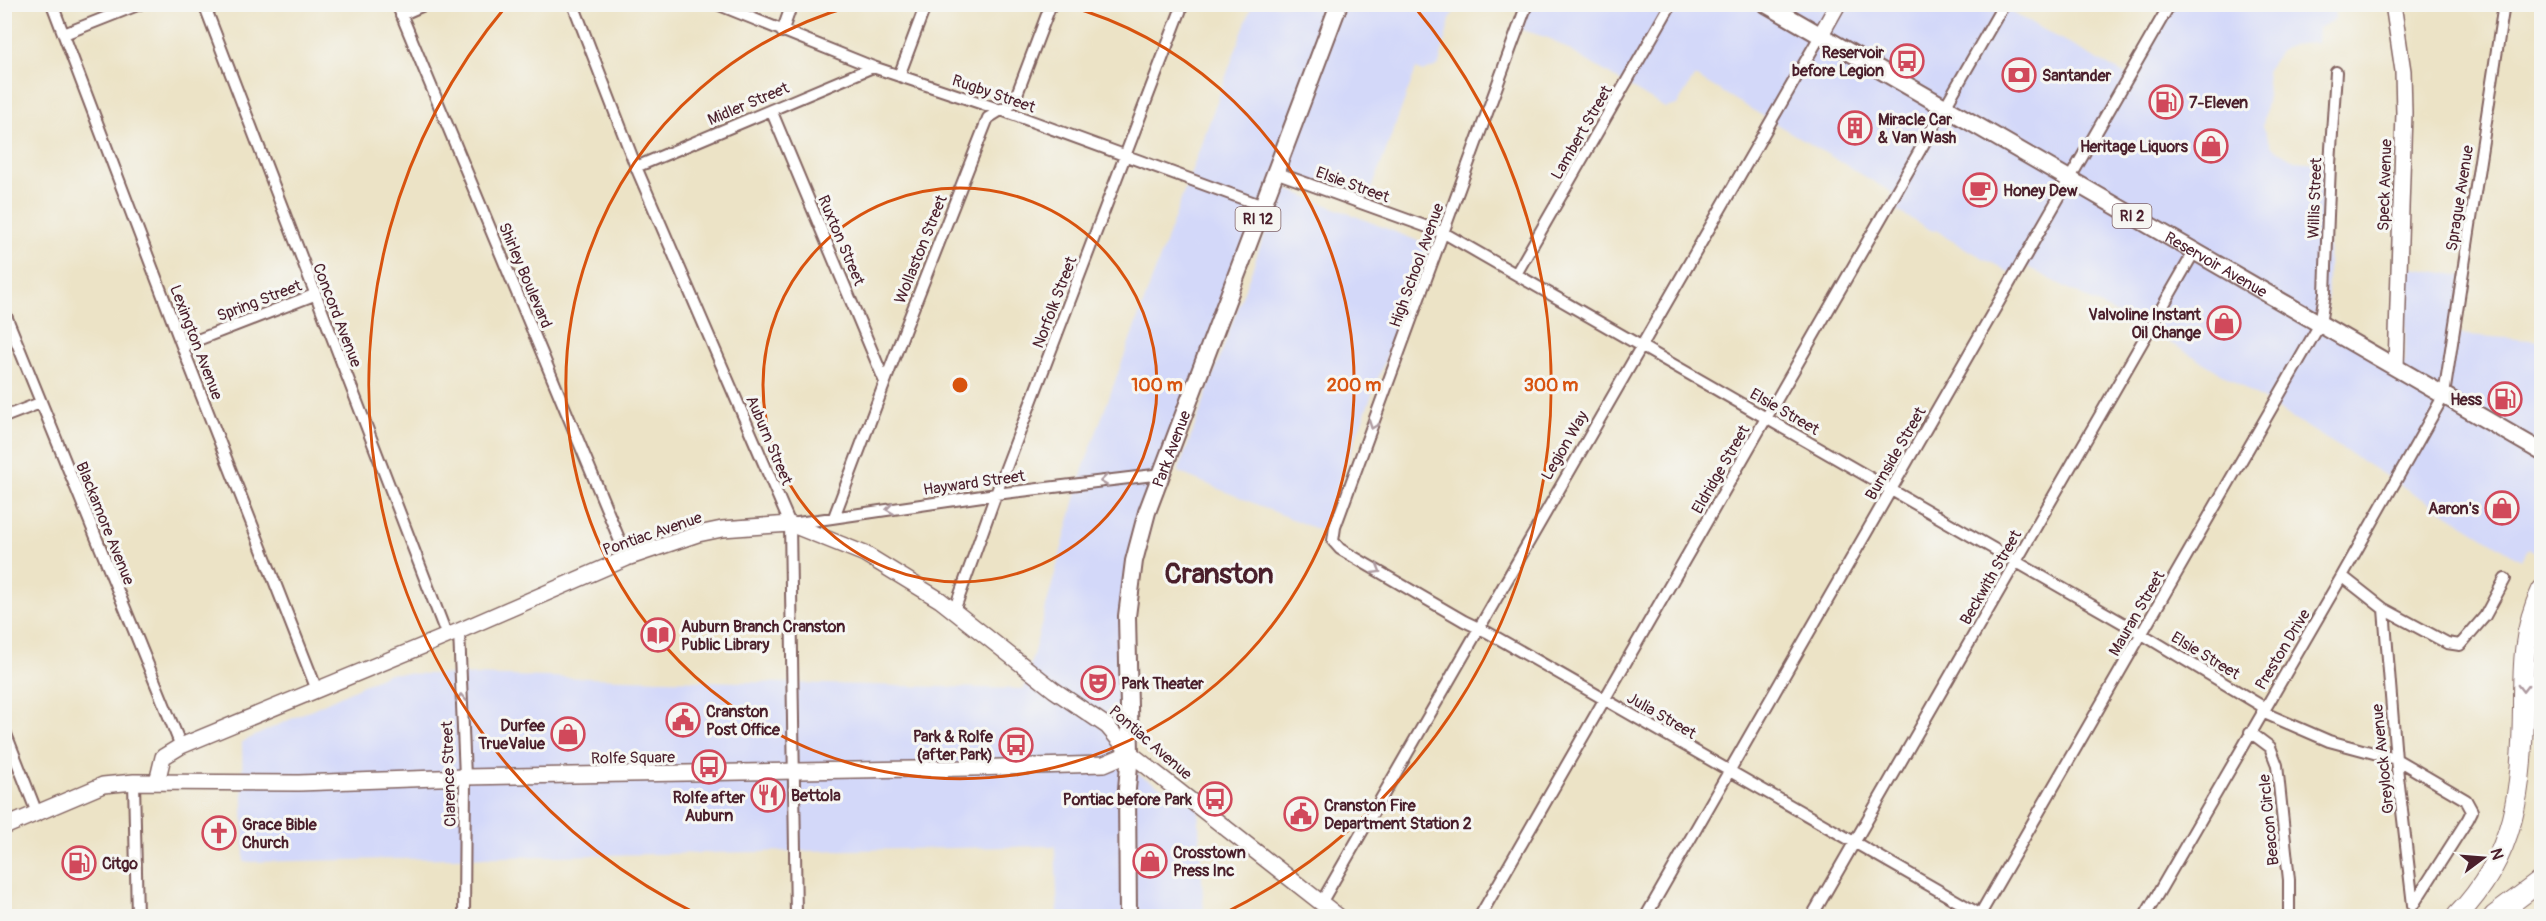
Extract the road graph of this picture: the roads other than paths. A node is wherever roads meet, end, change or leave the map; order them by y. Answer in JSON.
{"nodes":[{"id":1,"x":52,"y":4,"type":"edge"},
{"id":2,"x":140,"y":4,"type":"edge"},
{"id":3,"x":204,"y":4,"type":"edge"},
{"id":4,"x":426,"y":4,"type":"edge"},
{"id":5,"x":573,"y":4,"type":"edge"},
{"id":6,"x":717,"y":4,"type":"edge"},
{"id":7,"x":792,"y":4,"type":"edge"},
{"id":8,"x":926,"y":4,"type":"edge"},
{"id":9,"x":1051,"y":4,"type":"edge"},
{"id":10,"x":1183,"y":4,"type":"edge"},
{"id":11,"x":1339,"y":4,"type":"edge"},
{"id":12,"x":1527,"y":4,"type":"edge"},
{"id":13,"x":1671,"y":4,"type":"edge"},
{"id":14,"x":1766,"y":4,"type":"edge"},
{"id":15,"x":1838,"y":4,"type":"edge"},
{"id":16,"x":2004,"y":4,"type":"edge"},
{"id":17,"x":2170,"y":4,"type":"edge"},
{"id":18,"x":2393,"y":4,"type":"edge"},
{"id":19,"x":2504,"y":4,"type":"edge"},
{"id":20,"x":399,"y":10,"type":"edge"},
{"id":21,"x":782,"y":32,"type":"junction"},
{"id":22,"x":64,"y":34,"type":"junction"},
{"id":23,"x":1820,"y":36,"type":"junction"},
{"id":24,"x":873,"y":67,"type":"junction"},
{"id":25,"x":2336,"y":72,"type":"dead end"},
{"id":26,"x":899,"y":76,"type":"junction"},
{"id":27,"x":1945,"y":108,"type":"junction"},
{"id":28,"x":771,"y":110,"type":"junction"},
{"id":29,"x":1001,"y":110,"type":"junction"},
{"id":30,"x":1126,"y":156,"type":"junction"},
{"id":31,"x":636,"y":167,"type":"junction"},
{"id":32,"x":1275,"y":172,"type":"junction"},
{"id":33,"x":2070,"y":180,"type":"junction"},
{"id":34,"x":1263,"y":206,"type":"junction"},
{"id":35,"x":1444,"y":233,"type":"junction"},
{"id":36,"x":2194,"y":252,"type":"junction"},
{"id":37,"x":1516,"y":274,"type":"junction"},
{"id":38,"x":314,"y":295,"type":"junction"},
{"id":39,"x":4,"y":311,"type":"edge"},
{"id":40,"x":2320,"y":324,"type":"junction"},
{"id":41,"x":182,"y":346,"type":"junction"},
{"id":42,"x":1641,"y":346,"type":"junction"},
{"id":43,"x":2396,"y":367,"type":"junction"},
{"id":44,"x":885,"y":382,"type":"junction"},
{"id":45,"x":2444,"y":395,"type":"junction"},
{"id":46,"x":40,"y":403,"type":"junction"},
{"id":47,"x":4,"y":417,"type":"edge"},
{"id":48,"x":1767,"y":418,"type":"junction"},
{"id":49,"x":2541,"y":452,"type":"edge"},
{"id":50,"x":1162,"y":474,"type":"junction"},
{"id":51,"x":1892,"y":490,"type":"junction"},
{"id":52,"x":996,"y":494,"type":"junction"},
{"id":53,"x":834,"y":517,"type":"junction"},
{"id":54,"x":790,"y":524,"type":"junction"},
{"id":55,"x":1333,"y":536,"type":"joint"},
{"id":56,"x":627,"y":558,"type":"junction"},
{"id":57,"x":2016,"y":562,"type":"junction"},
{"id":58,"x":2343,"y":576,"type":"junction"},
{"id":59,"x":2505,"y":579,"type":"dead end"},
{"id":60,"x":2541,"y":590,"type":"edge"},
{"id":61,"x":2384,"y":609,"type":"junction"},
{"id":62,"x":954,"y":611,"type":"junction"},
{"id":63,"x":1479,"y":628,"type":"junction"},
{"id":64,"x":453,"y":634,"type":"junction"},
{"id":65,"x":2142,"y":634,"type":"junction"},
{"id":66,"x":317,"y":690,"type":"junction"},
{"id":67,"x":1605,"y":699,"type":"junction"},
{"id":68,"x":2264,"y":710,"type":"junction"},
{"id":69,"x":4,"y":729,"type":"edge"},
{"id":70,"x":2250,"y":732,"type":"junction"},
{"id":71,"x":181,"y":746,"type":"junction"},
{"id":72,"x":1131,"y":753,"type":"junction"},
{"id":73,"x":2396,"y":759,"type":"junction"},
{"id":74,"x":1730,"y":771,"type":"junction"},
{"id":75,"x":795,"y":772,"type":"junction"},
{"id":76,"x":465,"y":777,"type":"junction"},
{"id":77,"x":134,"y":782,"type":"junction"},
{"id":78,"x":157,"y":782,"type":"junction"},
{"id":79,"x":37,"y":813,"type":"junction"},
{"id":80,"x":4,"y":827,"type":"edge"},
{"id":81,"x":1854,"y":843,"type":"junction"},
{"id":82,"x":2541,"y":880,"type":"edge"},
{"id":83,"x":1321,"y":903,"type":"junction"},
{"id":84,"x":2413,"y":905,"type":"joint"},
{"id":85,"x":137,"y":916,"type":"edge"},
{"id":86,"x":464,"y":916,"type":"edge"},
{"id":87,"x":796,"y":916,"type":"edge"},
{"id":88,"x":1128,"y":916,"type":"edge"},
{"id":89,"x":1338,"y":916,"type":"edge"},
{"id":90,"x":1480,"y":916,"type":"edge"},
{"id":91,"x":1646,"y":916,"type":"edge"},
{"id":92,"x":1812,"y":916,"type":"edge"},
{"id":93,"x":1981,"y":916,"type":"edge"},
{"id":94,"x":2145,"y":916,"type":"edge"},
{"id":95,"x":2289,"y":916,"type":"edge"},
{"id":96,"x":2457,"y":916,"type":"edge"},
{"id":97,"x":2494,"y":916,"type":"edge"}],
"edges":[{"from":1,"to":22,"type":"street","name":"Lexington Avenue"},
{"from":2,"to":22,"type":"street"},
{"from":3,"to":38,"type":"street","name":"Concord Avenue"},
{"from":4,"to":20,"type":"street"},
{"from":5,"to":31,"type":"street","name":"Auburn Street"},
{"from":6,"to":21,"type":"street","name":"Rugby Street"},
{"from":7,"to":21,"type":"street"},
{"from":8,"to":26,"type":"street"},
{"from":9,"to":29,"type":"street","name":"Wollaston Street"},
{"from":10,"to":30,"type":"street","name":"Norfolk Street"},
{"from":11,"to":32,"type":"main road","name":"Park Avenue","number":"RI 12"},
{"from":12,"to":35,"type":"street","name":"High School Avenue"},
{"from":13,"to":37,"type":"street","name":"Lambert Street"},
{"from":14,"to":23,"type":"main road","name":"Reservoir Avenue","number":"RI 2"},
{"from":15,"to":23,"type":"street","name":"Legion Way"},
{"from":16,"to":27,"type":"street","name":"Eldridge Street"},
{"from":17,"to":33,"type":"street","name":"Burnside Street"},
{"from":18,"to":43,"type":"street","name":"Speck Avenue"},
{"from":19,"to":45,"type":"street","name":"Sprague Avenue"},
{"from":20,"to":56,"type":"street","name":"Shirley Boulevard"},
{"from":21,"to":24,"type":"street","name":"Rugby Street"},
{"from":22,"to":41,"type":"street","name":"Lexington Avenue"},
{"from":23,"to":27,"type":"main road","name":"Reservoir Avenue","number":"RI 2"},
{"from":23,"to":42,"type":"street","name":"Legion Way"},
{"from":24,"to":26,"type":"street","name":"Rugby Street"},
{"from":24,"to":28,"type":"street","name":"Midler Street"},
{"from":25,"to":40,"type":"street","name":"Willis Street"},
{"from":26,"to":29,"type":"street","name":"Rugby Street"},
{"from":27,"to":33,"type":"main road","name":"Reservoir Avenue","number":"RI 2"},
{"from":27,"to":48,"type":"street","name":"Eldridge Street"},
{"from":28,"to":31,"type":"street","name":"Midler Street"},
{"from":28,"to":44,"type":"street","name":"Ruxton Street"},
{"from":29,"to":30,"type":"street","name":"Rugby Street"},
{"from":29,"to":44,"type":"street","name":"Wollaston Street"},
{"from":30,"to":34,"type":"street","name":"Rugby Street"},
{"from":30,"to":52,"type":"street","name":"Norfolk Street"},
{"from":31,"to":54,"type":"street","name":"Auburn Street"},
{"from":32,"to":34,"type":"main road","name":"Park Avenue","number":"RI 12"},
{"from":32,"to":35,"type":"street","name":"Elsie Street"},
{"from":33,"to":36,"type":"main road","name":"Reservoir Avenue","number":"RI 2"},
{"from":33,"to":51,"type":"street","name":"Burnside Street"},
{"from":34,"to":50,"type":"main road","name":"Park Avenue","number":"RI 12"},
{"from":35,"to":37,"type":"street","name":"Elsie Street"},
{"from":35,"to":55,"type":"street","name":"High School Avenue","one_way":true},
{"from":36,"to":40,"type":"main road","name":"Reservoir Avenue","number":"RI 2"},
{"from":36,"to":57,"type":"street","name":"Beckwith Street"},
{"from":37,"to":42,"type":"street","name":"Elsie Street"},
{"from":38,"to":41,"type":"street","name":"Spring Street"},
{"from":38,"to":64,"type":"street","name":"Concord Avenue"},
{"from":39,"to":46,"type":"street","name":"Blackamore Avenue"},
{"from":40,"to":43,"type":"main road","name":"Reservoir Avenue","number":"RI 2"},
{"from":40,"to":65,"type":"street","name":"Mauran Street"},
{"from":41,"to":66,"type":"street","name":"Lexington Avenue"},
{"from":42,"to":48,"type":"street","name":"Elsie Street"},
{"from":42,"to":63,"type":"street","name":"Legion Way"},
{"from":43,"to":45,"type":"main road","name":"Reservoir Avenue","number":"RI 2"},
{"from":44,"to":53,"type":"street","name":"Wollaston Street"},
{"from":45,"to":49,"type":"main road","name":"Reservoir Avenue","number":"RI 2"},
{"from":45,"to":58,"type":"street","name":"Preston Drive"},
{"from":46,"to":47,"type":"street"},
{"from":46,"to":71,"type":"street","name":"Blackamore Avenue"},
{"from":48,"to":51,"type":"street","name":"Elsie Street"},
{"from":48,"to":67,"type":"street","name":"Eldridge Street"},
{"from":50,"to":52,"type":"street","name":"Hayward Street","one_way":true},
{"from":50,"to":72,"type":"main road","name":"Park Avenue","number":"RI 12"},
{"from":51,"to":57,"type":"street","name":"Elsie Street"},
{"from":51,"to":74,"type":"street","name":"Burnside Street"},
{"from":52,"to":53,"type":"street","name":"Hayward Street","one_way":true},
{"from":52,"to":62,"type":"street","name":"Norfolk Street"},
{"from":53,"to":54,"type":"street","name":"Hayward Street"},
{"from":54,"to":56,"type":"street","name":"Pontiac Avenue"},
{"from":54,"to":62,"type":"street","name":"Pontiac Avenue"},
{"from":54,"to":75,"type":"street","name":"Auburn Street"},
{"from":55,"to":63,"type":"street","name":"Julia Street","one_way":true},
{"from":56,"to":64,"type":"street","name":"Pontiac Avenue"},
{"from":57,"to":65,"type":"street","name":"Elsie Street"},
{"from":57,"to":81,"type":"street","name":"Beckwith Street"},
{"from":58,"to":61,"type":"street"},
{"from":58,"to":68,"type":"street","name":"Preston Drive"},
{"from":59,"to":61,"type":"street"},
{"from":60,"to":96,"type":"highway","one_way":true},
{"from":61,"to":73,"type":"street","name":"Greylock Avenue"},
{"from":62,"to":72,"type":"street","name":"Pontiac Avenue"},
{"from":63,"to":67,"type":"street","name":"Julia Street"},
{"from":63,"to":83,"type":"street","name":"Legion Way"},
{"from":64,"to":66,"type":"street","name":"Pontiac Avenue"},
{"from":76,"to":64,"type":"street","name":"Clarence Street","one_way":true},
{"from":65,"to":68,"type":"street","name":"Elsie Street"},
{"from":65,"to":93,"type":"street","name":"Mauran Street"},
{"from":66,"to":71,"type":"street","name":"Pontiac Avenue"},
{"from":67,"to":74,"type":"street","name":"Julia Street"},
{"from":67,"to":90,"type":"street","name":"Eldridge Street"},
{"from":68,"to":70,"type":"street","name":"Preston Drive"},
{"from":68,"to":73,"type":"street","name":"Elsie Street"},
{"from":69,"to":79,"type":"street"},
{"from":70,"to":94,"type":"street","name":"Preston Drive"},
{"from":70,"to":95,"type":"street","name":"Beacon Circle"},
{"from":71,"to":78,"type":"street","name":"Pontiac Avenue"},
{"from":72,"to":75,"type":"street","name":"Rolfe Square"},
{"from":72,"to":83,"type":"street","name":"Pontiac Avenue"},
{"from":72,"to":88,"type":"main road","name":"Park Avenue","number":"RI 12"},
{"from":73,"to":84,"type":"street","name":"Greylock Avenue"},
{"from":73,"to":84,"type":"street","name":"Elsie Street"},
{"from":74,"to":81,"type":"street","name":"Julia Street"},
{"from":74,"to":91,"type":"street","name":"Burnside Street"},
{"from":75,"to":76,"type":"street","name":"Rolfe Square"},
{"from":75,"to":87,"type":"street","name":"Auburn Street"},
{"from":76,"to":78,"type":"street","name":"Rolfe Square"},
{"from":76,"to":86,"type":"street","name":"Clarence Street"},
{"from":77,"to":78,"type":"street","name":"Rolfe Square"},
{"from":77,"to":79,"type":"street"},
{"from":77,"to":85,"type":"street"},
{"from":79,"to":80,"type":"street"},
{"from":81,"to":92,"type":"street","name":"Beckwith Street"},
{"from":81,"to":93,"type":"street","name":"Julia Street"},
{"from":82,"to":97,"type":"highway"},
{"from":83,"to":89,"type":"street","name":"Pontiac Avenue"}]}
